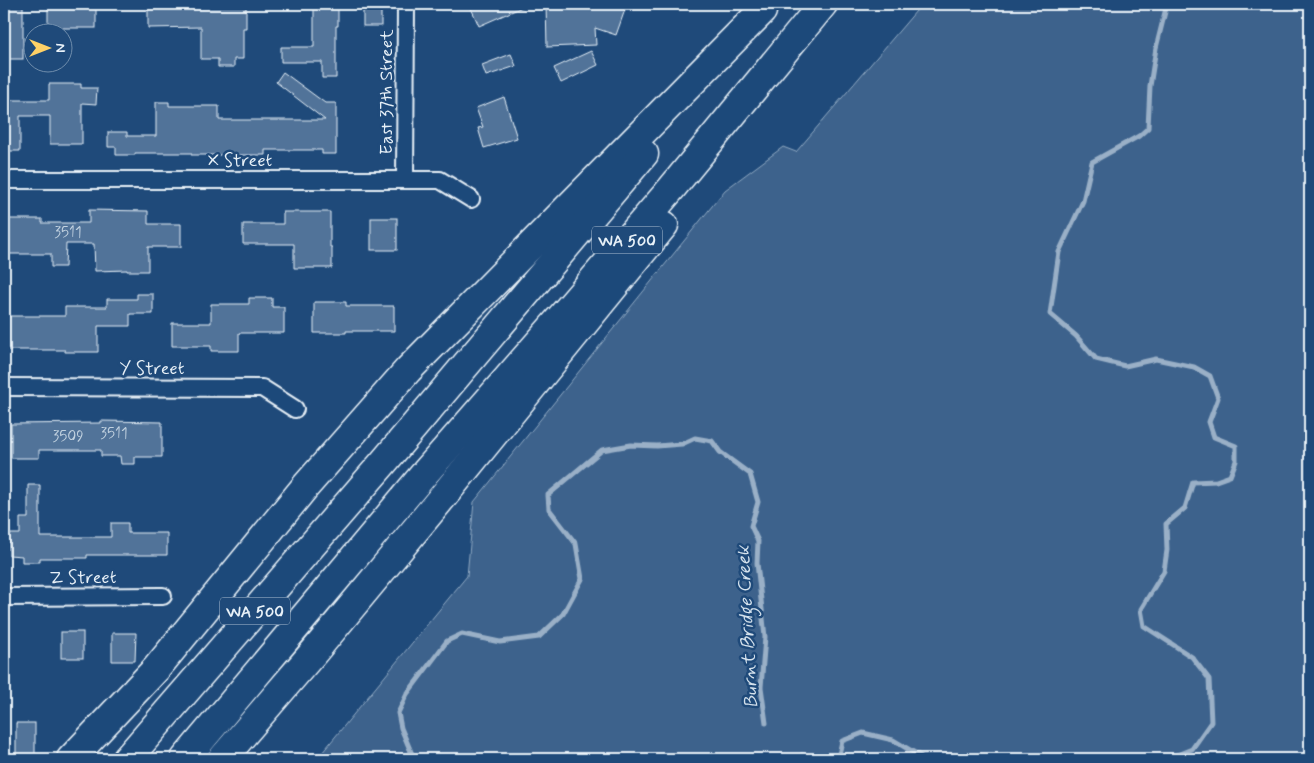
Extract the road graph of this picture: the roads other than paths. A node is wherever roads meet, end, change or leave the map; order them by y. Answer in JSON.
{"nodes":[{"id":1,"x":406,"y":4,"type":"edge"},
{"id":2,"x":823,"y":4,"type":"edge"},
{"id":3,"x":833,"y":4,"type":"edge"},
{"id":4,"x":765,"y":7,"type":"edge"},
{"id":5,"x":4,"y":180,"type":"edge"},
{"id":6,"x":405,"y":180,"type":"junction"},
{"id":7,"x":471,"y":199,"type":"dead end"},
{"id":8,"x":4,"y":387,"type":"edge"},
{"id":9,"x":295,"y":409,"type":"dead end"},
{"id":10,"x":163,"y":596,"type":"dead end"},
{"id":11,"x":4,"y":597,"type":"edge"},
{"id":12,"x":71,"y":759,"type":"edge"},
{"id":13,"x":127,"y":759,"type":"edge"},
{"id":14,"x":185,"y":759,"type":"edge"},
{"id":15,"x":222,"y":759,"type":"edge"}],
"edges":[{"from":1,"to":6,"type":"street","name":"East 37th Street"},
{"from":2,"to":14,"type":"highway","number":"WA 500"},
{"from":3,"to":15,"type":"highway"},
{"from":4,"to":12,"type":"highway"},
{"from":4,"to":13,"type":"highway","number":"WA 500"},
{"from":5,"to":6,"type":"street","name":"X Street"},
{"from":6,"to":7,"type":"street","name":"X Street"},
{"from":8,"to":9,"type":"street","name":"Y Street"},
{"from":10,"to":11,"type":"street","name":"Z Street"}]}
